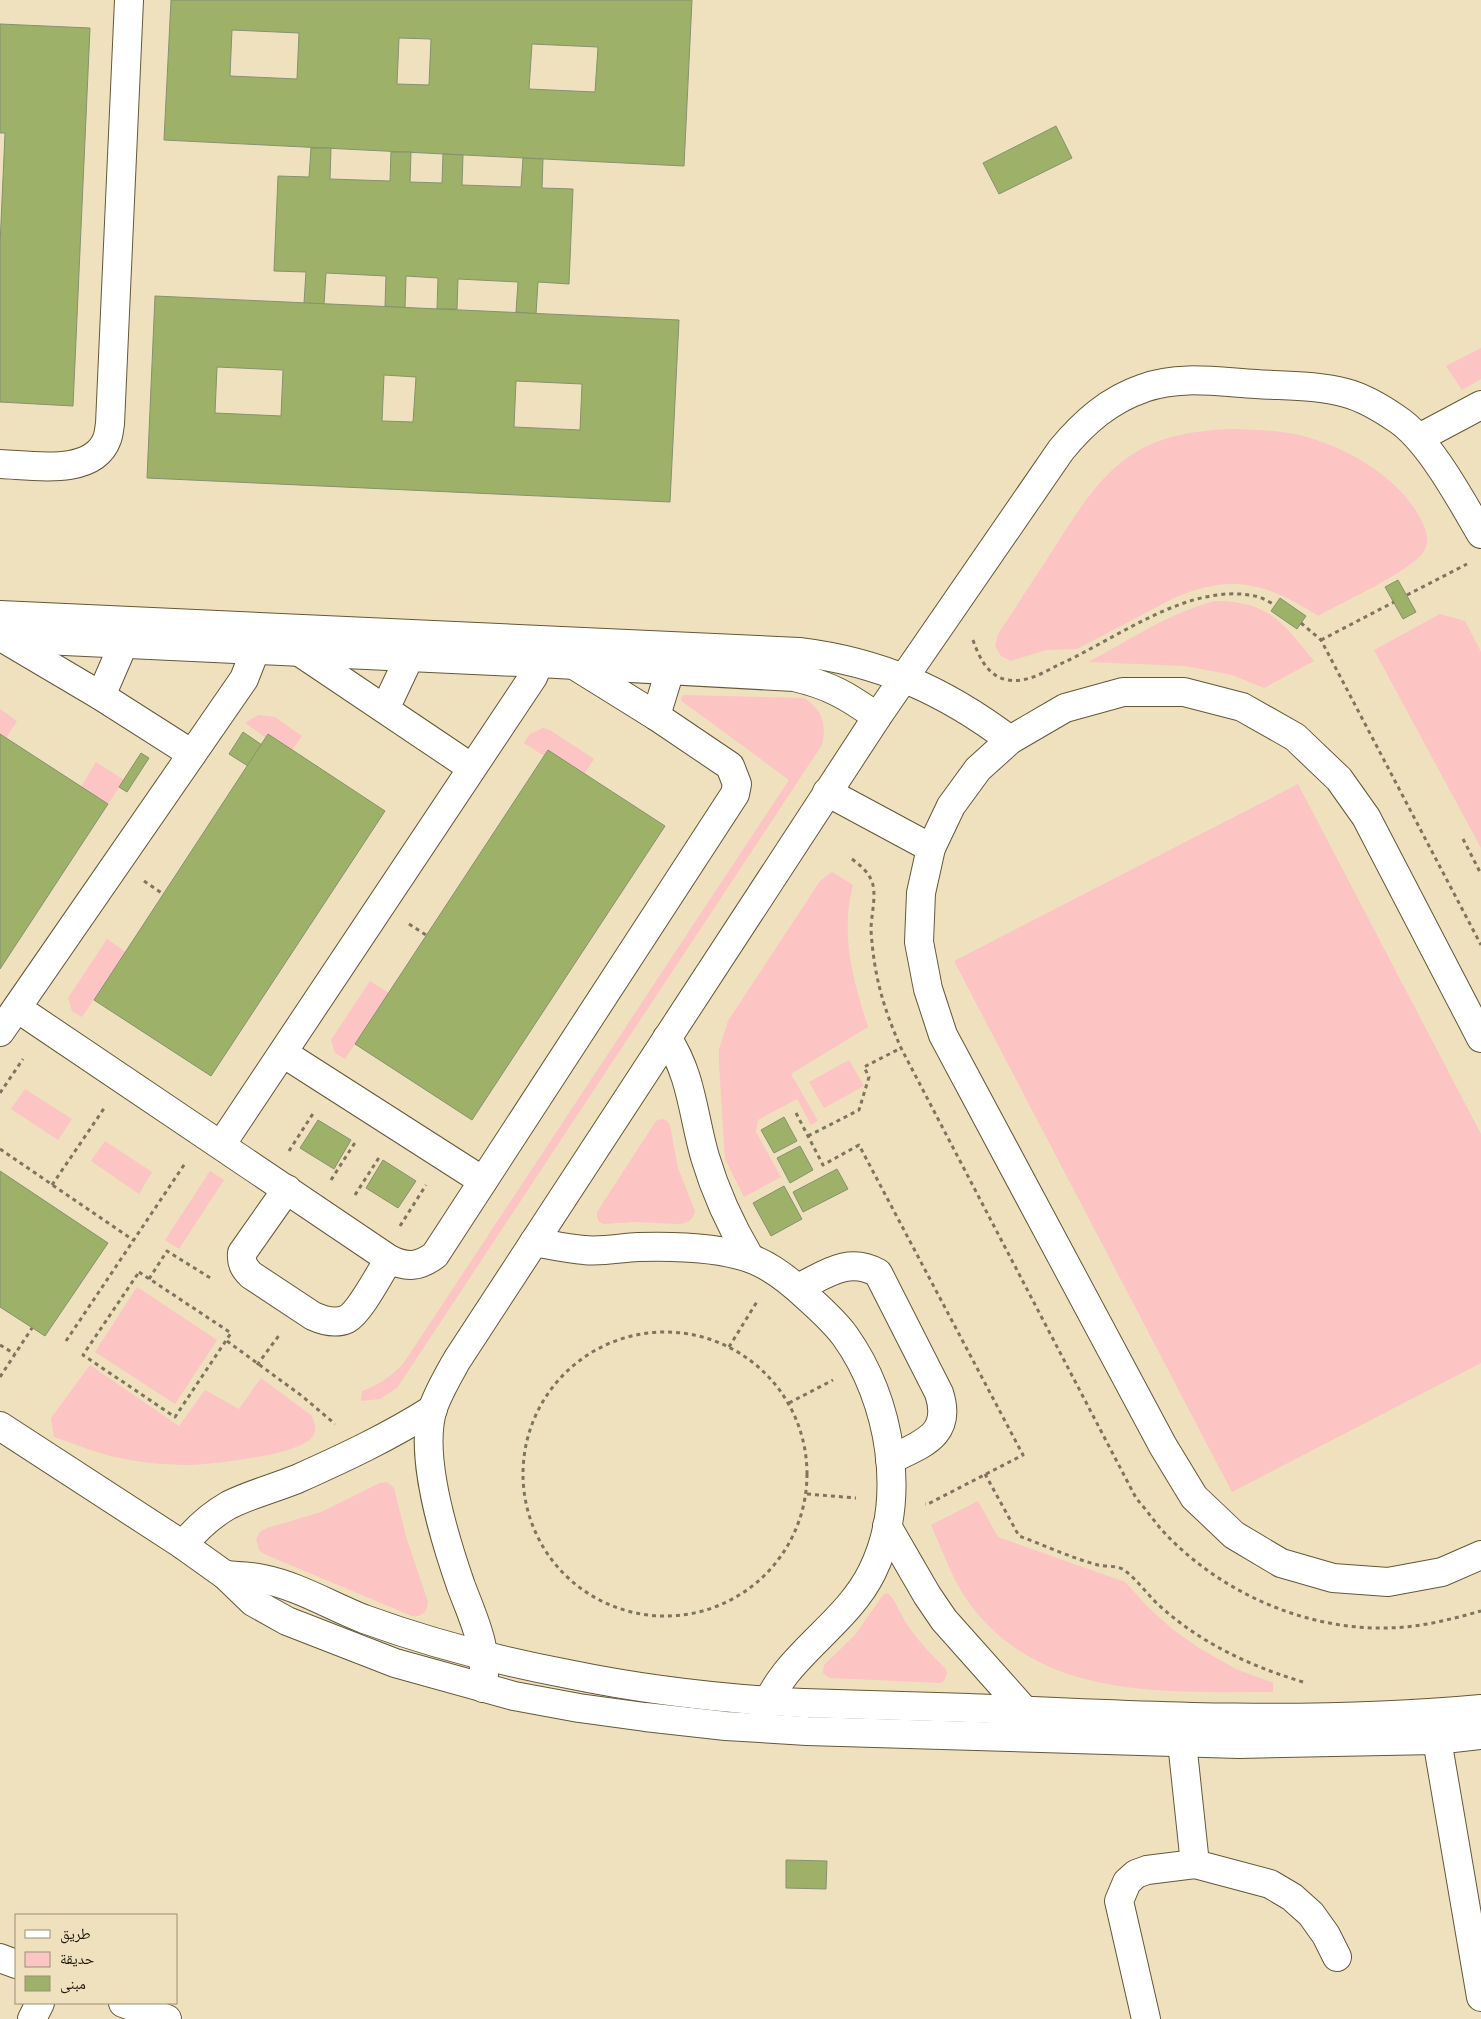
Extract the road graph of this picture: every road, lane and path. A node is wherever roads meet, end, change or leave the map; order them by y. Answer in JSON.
{"nodes":[{"id":1,"x":129,"y":0,"type":"edge"},
{"id":2,"x":1481,"y":405,"type":"edge"},
{"id":3,"x":1419,"y":438,"type":"junction"},
{"id":4,"x":0,"y":464,"type":"edge"},
{"id":5,"x":1481,"y":534,"type":"edge"},
{"id":6,"x":1472,"y":561,"type":"dead end"},
{"id":7,"x":1407,"y":595,"type":"dead end"},
{"id":8,"x":960,"y":596,"type":"junction"},
{"id":9,"x":1394,"y":602,"type":"dead end"},
{"id":10,"x":1275,"y":605,"type":"dead end"},
{"id":11,"x":1301,"y":623,"type":"dead end"},
{"id":12,"x":1,"y":631,"type":"edge"},
{"id":13,"x":256,"y":638,"type":"junction"},
{"id":14,"x":1321,"y":640,"type":"junction"},
{"id":15,"x":123,"y":645,"type":"junction"},
{"id":16,"x":541,"y":652,"type":"junction"},
{"id":17,"x":300,"y":653,"type":"junction"},
{"id":18,"x":409,"y":658,"type":"junction"},
{"id":19,"x":574,"y":665,"type":"junction"},
{"id":20,"x":670,"y":670,"type":"junction"},
{"id":21,"x":904,"y":678,"type":"junction"},
{"id":22,"x":101,"y":696,"type":"junction"},
{"id":23,"x":385,"y":709,"type":"junction"},
{"id":24,"x":656,"y":716,"type":"junction"},
{"id":25,"x":877,"y":717,"type":"junction"},
{"id":26,"x":1010,"y":740,"type":"junction"},
{"id":27,"x":192,"y":754,"type":"junction"},
{"id":28,"x":472,"y":768,"type":"junction"},
{"id":29,"x":827,"y":792,"type":"junction"},
{"id":30,"x":1463,"y":840,"type":"dead end"},
{"id":31,"x":932,"y":848,"type":"junction"},
{"id":32,"x":1481,"y":874,"type":"edge"},
{"id":33,"x":1481,"y":945,"type":"edge"},
{"id":34,"x":17,"y":1008,"type":"junction"},
{"id":35,"x":0,"y":1032,"type":"edge"},
{"id":36,"x":667,"y":1038,"type":"junction"},
{"id":37,"x":1481,"y":1038,"type":"edge"},
{"id":38,"x":901,"y":1048,"type":"dead end"},
{"id":39,"x":283,"y":1053,"type":"junction"},
{"id":40,"x":332,"y":1084,"type":"junction"},
{"id":41,"x":375,"y":1112,"type":"junction"},
{"id":42,"x":399,"y":1128,"type":"junction"},
{"id":43,"x":88,"y":1131,"type":"dead end"},
{"id":44,"x":808,"y":1136,"type":"dead end"},
{"id":45,"x":212,"y":1140,"type":"junction"},
{"id":46,"x":0,"y":1150,"type":"edge"},
{"id":47,"x":445,"y":1156,"type":"junction"},
{"id":48,"x":483,"y":1181,"type":"junction"},
{"id":49,"x":279,"y":1184,"type":"junction"},
{"id":50,"x":52,"y":1185,"type":"junction"},
{"id":51,"x":313,"y":1207,"type":"junction"},
{"id":52,"x":337,"y":1223,"type":"junction"},
{"id":53,"x":134,"y":1240,"type":"junction"},
{"id":54,"x":534,"y":1242,"type":"junction"},
{"id":55,"x":385,"y":1256,"type":"junction"},
{"id":56,"x":750,"y":1258,"type":"junction"},
{"id":57,"x":245,"y":1269,"type":"junction"},
{"id":58,"x":775,"y":1272,"type":"junction"},
{"id":59,"x":149,"y":1279,"type":"junction"},
{"id":60,"x":798,"y":1288,"type":"junction"},
{"id":61,"x":32,"y":1328,"type":"dead end"},
{"id":62,"x":66,"y":1341,"type":"dead end"},
{"id":63,"x":226,"y":1341,"type":"junction"},
{"id":64,"x":274,"y":1341,"type":"dead end"},
{"id":65,"x":0,"y":1345,"type":"edge"},
{"id":66,"x":729,"y":1347,"type":"junction"},
{"id":67,"x":14,"y":1354,"type":"junction"},
{"id":68,"x":862,"y":1364,"type":"junction"},
{"id":69,"x":257,"y":1365,"type":"junction"},
{"id":70,"x":0,"y":1377,"type":"edge"},
{"id":71,"x":789,"y":1402,"type":"junction"},
{"id":72,"x":433,"y":1409,"type":"junction"},
{"id":73,"x":0,"y":1426,"type":"edge"},
{"id":74,"x":364,"y":1448,"type":"junction"},
{"id":75,"x":890,"y":1460,"type":"junction"},
{"id":76,"x":984,"y":1474,"type":"dead end"},
{"id":77,"x":887,"y":1526,"type":"junction"},
{"id":78,"x":183,"y":1545,"type":"junction"},
{"id":79,"x":1481,"y":1556,"type":"edge"},
{"id":80,"x":225,"y":1575,"type":"junction"},
{"id":81,"x":484,"y":1655,"type":"junction"},
{"id":82,"x":1310,"y":1684,"type":"dead end"},
{"id":83,"x":482,"y":1688,"type":"junction"},
{"id":84,"x":768,"y":1700,"type":"junction"},
{"id":85,"x":1481,"y":1710,"type":"edge"},
{"id":86,"x":1026,"y":1724,"type":"junction"},
{"id":87,"x":1434,"y":1727,"type":"junction"},
{"id":88,"x":760,"y":1728,"type":"junction"},
{"id":89,"x":1481,"y":1735,"type":"edge"},
{"id":90,"x":1182,"y":1742,"type":"junction"},
{"id":91,"x":1195,"y":1864,"type":"junction"},
{"id":92,"x":1337,"y":1957,"type":"dead end"},
{"id":93,"x":0,"y":1958,"type":"edge"},
{"id":94,"x":15,"y":1964,"type":"edge"},
{"id":95,"x":1481,"y":1997,"type":"edge"},
{"id":96,"x":40,"y":2004,"type":"edge"},
{"id":97,"x":125,"y":2004,"type":"edge"},
{"id":98,"x":32,"y":2019,"type":"edge"},
{"id":99,"x":167,"y":2019,"type":"edge"},
{"id":100,"x":1146,"y":2019,"type":"edge"}],
"edges":[{"from":1,"to":4,"type":"lane"},
{"from":2,"to":3,"type":"lane"},
{"from":3,"to":5,"type":"lane"},
{"from":3,"to":8,"type":"lane"},
{"from":6,"to":7,"type":"path"},
{"from":8,"to":10,"type":"path"},
{"from":8,"to":21,"type":"lane"},
{"from":9,"to":14,"type":"path"},
{"from":11,"to":14,"type":"path"},
{"from":12,"to":13,"type":"lane"},
{"from":12,"to":15,"type":"lane"},
{"from":12,"to":22,"type":"lane"},
{"from":13,"to":15,"type":"lane"},
{"from":13,"to":16,"type":"lane"},
{"from":13,"to":17,"type":"lane"},
{"from":13,"to":27,"type":"lane"},
{"from":14,"to":33,"type":"path"},
{"from":15,"to":22,"type":"lane"},
{"from":16,"to":18,"type":"lane"},
{"from":16,"to":19,"type":"lane"},
{"from":16,"to":21,"type":"lane"},
{"from":16,"to":28,"type":"lane"},
{"from":17,"to":18,"type":"lane"},
{"from":17,"to":23,"type":"lane"},
{"from":18,"to":23,"type":"lane"},
{"from":19,"to":20,"type":"lane"},
{"from":19,"to":24,"type":"lane"},
{"from":20,"to":24,"type":"lane"},
{"from":20,"to":25,"type":"lane"},
{"from":21,"to":25,"type":"lane"},
{"from":21,"to":26,"type":"lane"},
{"from":22,"to":27,"type":"lane"},
{"from":23,"to":28,"type":"lane"},
{"from":24,"to":48,"type":"lane"},
{"from":25,"to":29,"type":"lane"},
{"from":26,"to":31,"type":"lane"},
{"from":26,"to":37,"type":"lane"},
{"from":27,"to":34,"type":"lane"},
{"from":28,"to":39,"type":"lane"},
{"from":29,"to":31,"type":"lane"},
{"from":29,"to":36,"type":"lane"},
{"from":30,"to":32,"type":"path"},
{"from":31,"to":79,"type":"lane"},
{"from":34,"to":35,"type":"lane"},
{"from":34,"to":45,"type":"lane"},
{"from":36,"to":54,"type":"lane"},
{"from":36,"to":56,"type":"lane"},
{"from":38,"to":44,"type":"path"},
{"from":39,"to":40,"type":"lane"},
{"from":39,"to":45,"type":"lane"},
{"from":40,"to":41,"type":"lane"},
{"from":40,"to":49,"type":"path"},
{"from":41,"to":42,"type":"lane"},
{"from":41,"to":51,"type":"path"},
{"from":42,"to":47,"type":"lane"},
{"from":42,"to":52,"type":"path"},
{"from":43,"to":50,"type":"path"},
{"from":45,"to":49,"type":"lane"},
{"from":45,"to":53,"type":"path"},
{"from":46,"to":50,"type":"path"},
{"from":47,"to":48,"type":"lane"},
{"from":47,"to":55,"type":"path"},
{"from":48,"to":55,"type":"lane"},
{"from":49,"to":51,"type":"lane"},
{"from":49,"to":57,"type":"lane"},
{"from":50,"to":53,"type":"path"},
{"from":51,"to":52,"type":"lane"},
{"from":52,"to":55,"type":"lane"},
{"from":53,"to":62,"type":"path"},
{"from":54,"to":56,"type":"lane"},
{"from":54,"to":72,"type":"lane"},
{"from":55,"to":57,"type":"lane"},
{"from":56,"to":58,"type":"lane"},
{"from":57,"to":59,"type":"path"},
{"from":58,"to":60,"type":"lane"},
{"from":58,"to":66,"type":"path"},
{"from":59,"to":63,"type":"path"},
{"from":59,"to":63,"type":"path"},
{"from":60,"to":68,"type":"lane"},
{"from":60,"to":75,"type":"lane"},
{"from":61,"to":67,"type":"path"},
{"from":63,"to":69,"type":"path"},
{"from":64,"to":69,"type":"path"},
{"from":65,"to":67,"type":"path"},
{"from":66,"to":71,"type":"path"},
{"from":66,"to":71,"type":"path"},
{"from":67,"to":70,"type":"path"},
{"from":68,"to":71,"type":"path"},
{"from":68,"to":75,"type":"lane"},
{"from":69,"to":74,"type":"path"},
{"from":72,"to":74,"type":"lane"},
{"from":72,"to":81,"type":"lane"},
{"from":73,"to":78,"type":"lane"},
{"from":74,"to":78,"type":"lane"},
{"from":75,"to":77,"type":"lane"},
{"from":76,"to":82,"type":"path"},
{"from":77,"to":84,"type":"lane"},
{"from":77,"to":86,"type":"lane"},
{"from":78,"to":80,"type":"lane"},
{"from":80,"to":81,"type":"lane"},
{"from":80,"to":83,"type":"lane"},
{"from":81,"to":83,"type":"lane"},
{"from":81,"to":84,"type":"lane"},
{"from":83,"to":88,"type":"lane"},
{"from":84,"to":86,"type":"lane"},
{"from":84,"to":88,"type":"lane"},
{"from":85,"to":87,"type":"lane"},
{"from":86,"to":87,"type":"lane"},
{"from":86,"to":88,"type":"lane"},
{"from":86,"to":90,"type":"lane"},
{"from":87,"to":89,"type":"lane"},
{"from":87,"to":90,"type":"lane"},
{"from":87,"to":95,"type":"lane"},
{"from":90,"to":91,"type":"lane"},
{"from":91,"to":92,"type":"lane"},
{"from":91,"to":100,"type":"lane"},
{"from":93,"to":94,"type":"lane"},
{"from":96,"to":98,"type":"lane"},
{"from":97,"to":99,"type":"lane"}]}
